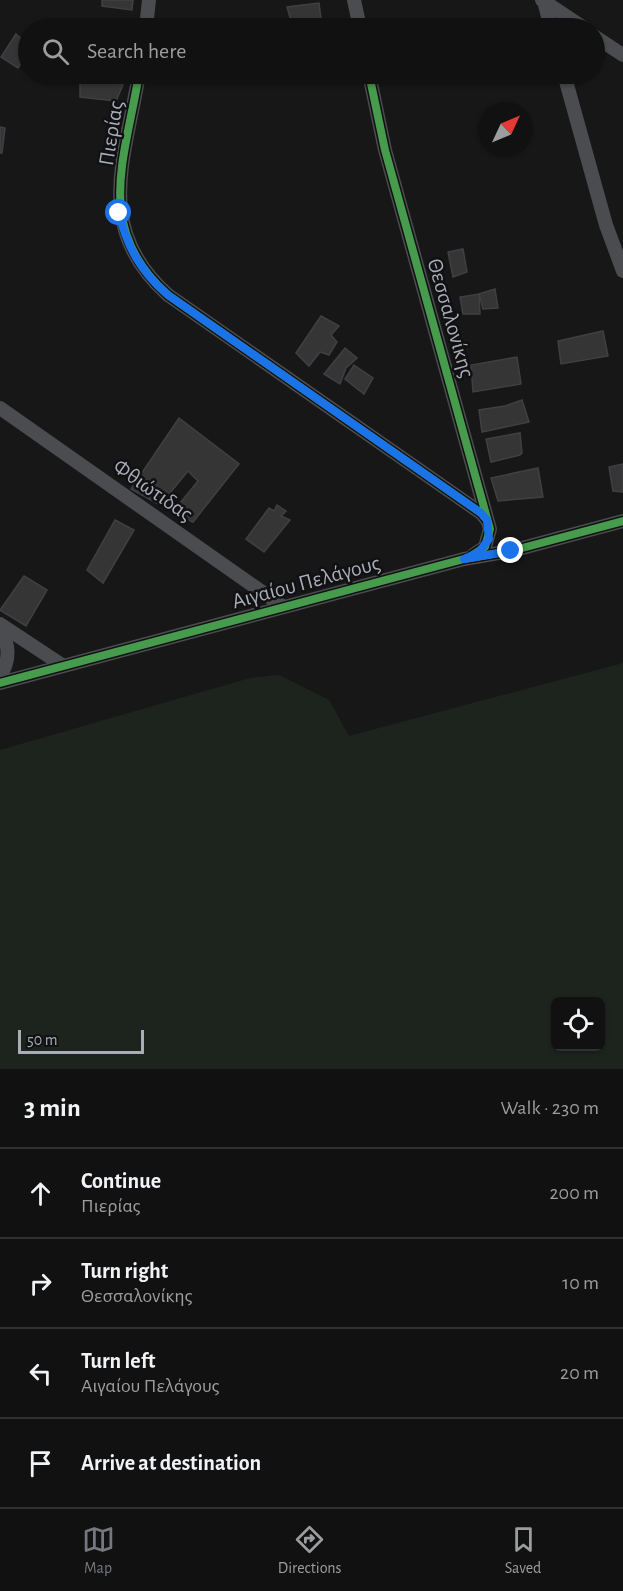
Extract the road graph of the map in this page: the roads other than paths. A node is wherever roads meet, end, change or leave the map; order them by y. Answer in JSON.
{"nodes":[{"id":1,"x":149,"y":0,"type":"edge"},
{"id":2,"x":354,"y":0,"type":"edge"},
{"id":3,"x":543,"y":1,"type":"edge"},
{"id":4,"x":147,"y":18,"type":"edge"},
{"id":5,"x":358,"y":18,"type":"edge"},
{"id":6,"x":548,"y":18,"type":"edge"},
{"id":7,"x":569,"y":18,"type":"edge"},
{"id":8,"x":605,"y":43,"type":"edge"},
{"id":9,"x":623,"y":55,"type":"edge"},
{"id":10,"x":137,"y":84,"type":"edge"},
{"id":11,"x":371,"y":84,"type":"edge"},
{"id":12,"x":567,"y":84,"type":"edge"},
{"id":13,"x":623,"y":271,"type":"edge"},
{"id":14,"x":0,"y":408,"type":"edge"},
{"id":15,"x":487,"y":520,"type":"junction"},
{"id":16,"x":623,"y":521,"type":"edge"},
{"id":17,"x":464,"y":559,"type":"junction"},
{"id":18,"x":282,"y":606,"type":"junction"},
{"id":19,"x":0,"y":624,"type":"edge"},
{"id":20,"x":0,"y":630,"type":"edge"},
{"id":21,"x":62,"y":665,"type":"junction"},
{"id":22,"x":0,"y":676,"type":"edge"},
{"id":23,"x":0,"y":683,"type":"edge"}],
"edges":[{"from":1,"to":4,"type":"street"},
{"from":2,"to":5,"type":"street"},
{"from":3,"to":6,"type":"street"},
{"from":3,"to":7,"type":"street"},
{"from":8,"to":9,"type":"street"},
{"from":10,"to":15,"type":"street","name":"Πιερίας"},
{"from":11,"to":15,"type":"street","name":"Θεσσαλονίκης"},
{"from":12,"to":13,"type":"street"},
{"from":14,"to":18,"type":"street","name":"Φθιώτιδας"},
{"from":15,"to":17,"type":"street","name":"Θεσσαλονίκης"},
{"from":16,"to":17,"type":"street","name":"Αιγαίου Πελάγους"},
{"from":17,"to":18,"type":"street","name":"Αιγαίου Πελάγους"},
{"from":18,"to":21,"type":"street","name":"Αιγαίου Πελάγους"},
{"from":19,"to":21,"type":"street"},
{"from":20,"to":22,"type":"street"},
{"from":21,"to":23,"type":"street","name":"Αιγαίου Πελάγους"}]}
